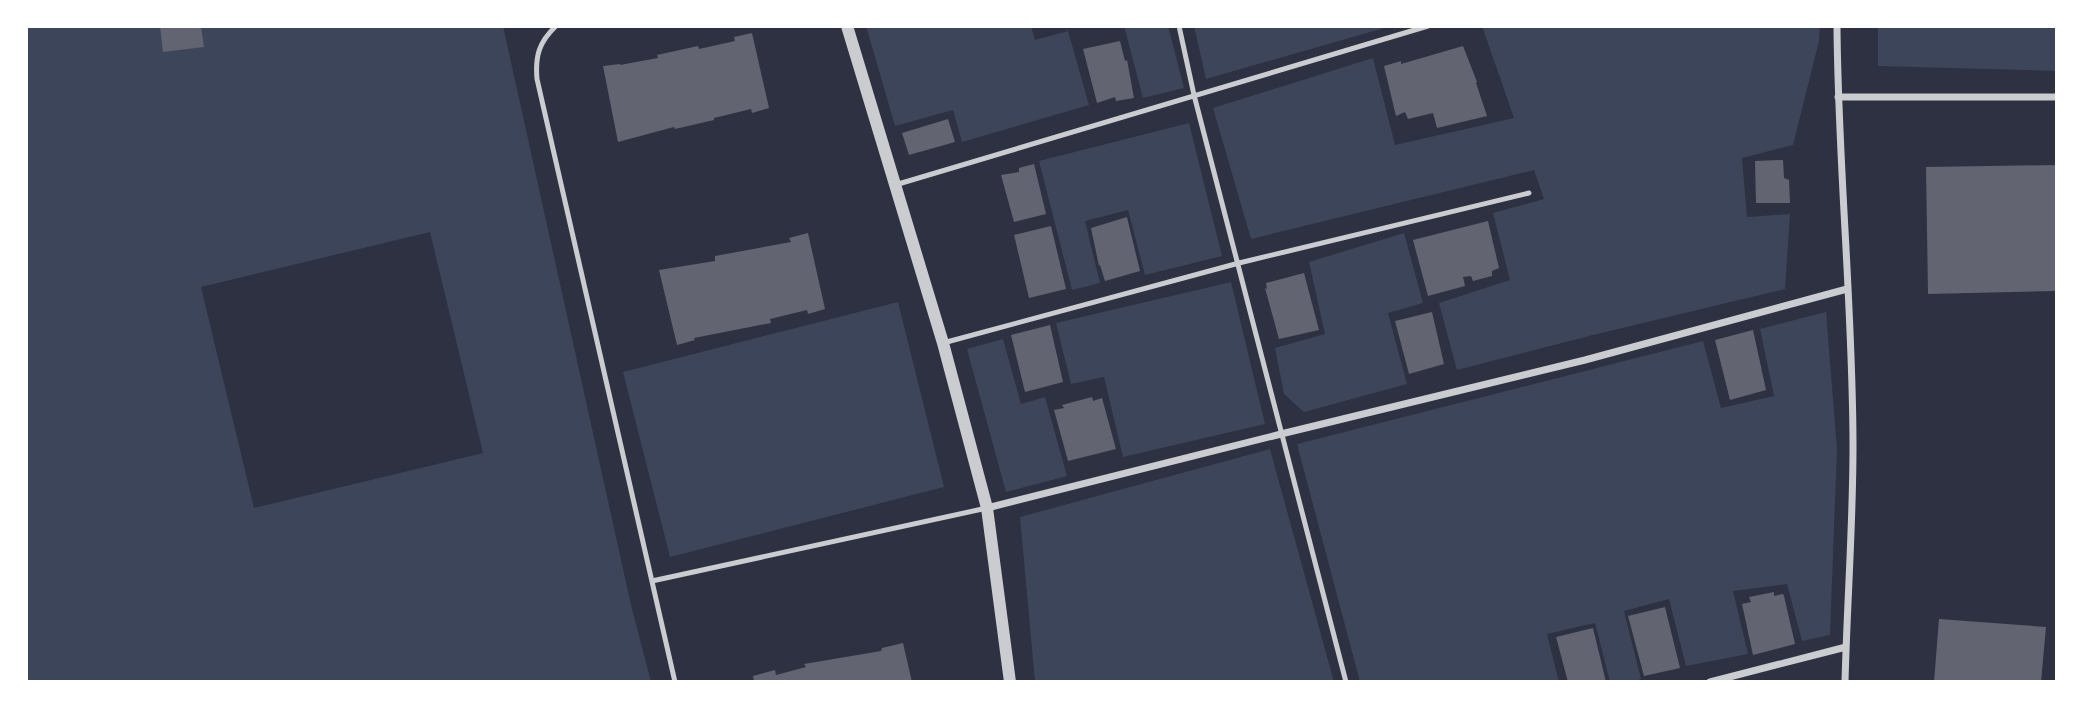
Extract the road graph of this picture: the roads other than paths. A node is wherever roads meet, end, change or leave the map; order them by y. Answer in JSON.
{"nodes":[{"id":1,"x":556,"y":26,"type":"edge"},
{"id":2,"x":847,"y":26,"type":"edge"},
{"id":3,"x":1179,"y":26,"type":"edge"},
{"id":4,"x":1428,"y":26,"type":"edge"},
{"id":5,"x":1838,"y":26,"type":"edge"},
{"id":6,"x":1194,"y":95,"type":"junction"},
{"id":7,"x":1838,"y":97,"type":"junction"},
{"id":8,"x":2057,"y":97,"type":"edge"},
{"id":9,"x":895,"y":185,"type":"junction"},
{"id":10,"x":1529,"y":193,"type":"dead end"},
{"id":11,"x":1239,"y":263,"type":"junction"},
{"id":12,"x":1847,"y":289,"type":"junction"},
{"id":13,"x":943,"y":343,"type":"junction"},
{"id":14,"x":1281,"y":434,"type":"junction"},
{"id":15,"x":986,"y":508,"type":"junction"},
{"id":16,"x":652,"y":581,"type":"junction"},
{"id":17,"x":1846,"y":647,"type":"junction"},
{"id":18,"x":675,"y":682,"type":"edge"},
{"id":19,"x":1010,"y":682,"type":"edge"},
{"id":20,"x":1346,"y":682,"type":"edge"},
{"id":21,"x":1710,"y":682,"type":"edge"},
{"id":22,"x":1845,"y":682,"type":"edge"}],
"edges":[{"from":1,"to":16,"type":"lane"},
{"from":2,"to":9,"type":"street"},
{"from":3,"to":6,"type":"lane"},
{"from":4,"to":6,"type":"lane"},
{"from":5,"to":7,"type":"street"},
{"from":6,"to":9,"type":"lane"},
{"from":6,"to":11,"type":"lane"},
{"from":7,"to":8,"type":"street"},
{"from":7,"to":12,"type":"street"},
{"from":9,"to":13,"type":"street"},
{"from":10,"to":11,"type":"lane"},
{"from":11,"to":13,"type":"lane"},
{"from":11,"to":14,"type":"lane"},
{"from":12,"to":14,"type":"street"},
{"from":12,"to":17,"type":"street"},
{"from":13,"to":15,"type":"street"},
{"from":14,"to":15,"type":"street"},
{"from":14,"to":20,"type":"lane"},
{"from":15,"to":16,"type":"lane"},
{"from":15,"to":19,"type":"street"},
{"from":16,"to":18,"type":"lane"},
{"from":17,"to":21,"type":"street"},
{"from":17,"to":22,"type":"street"}]}
